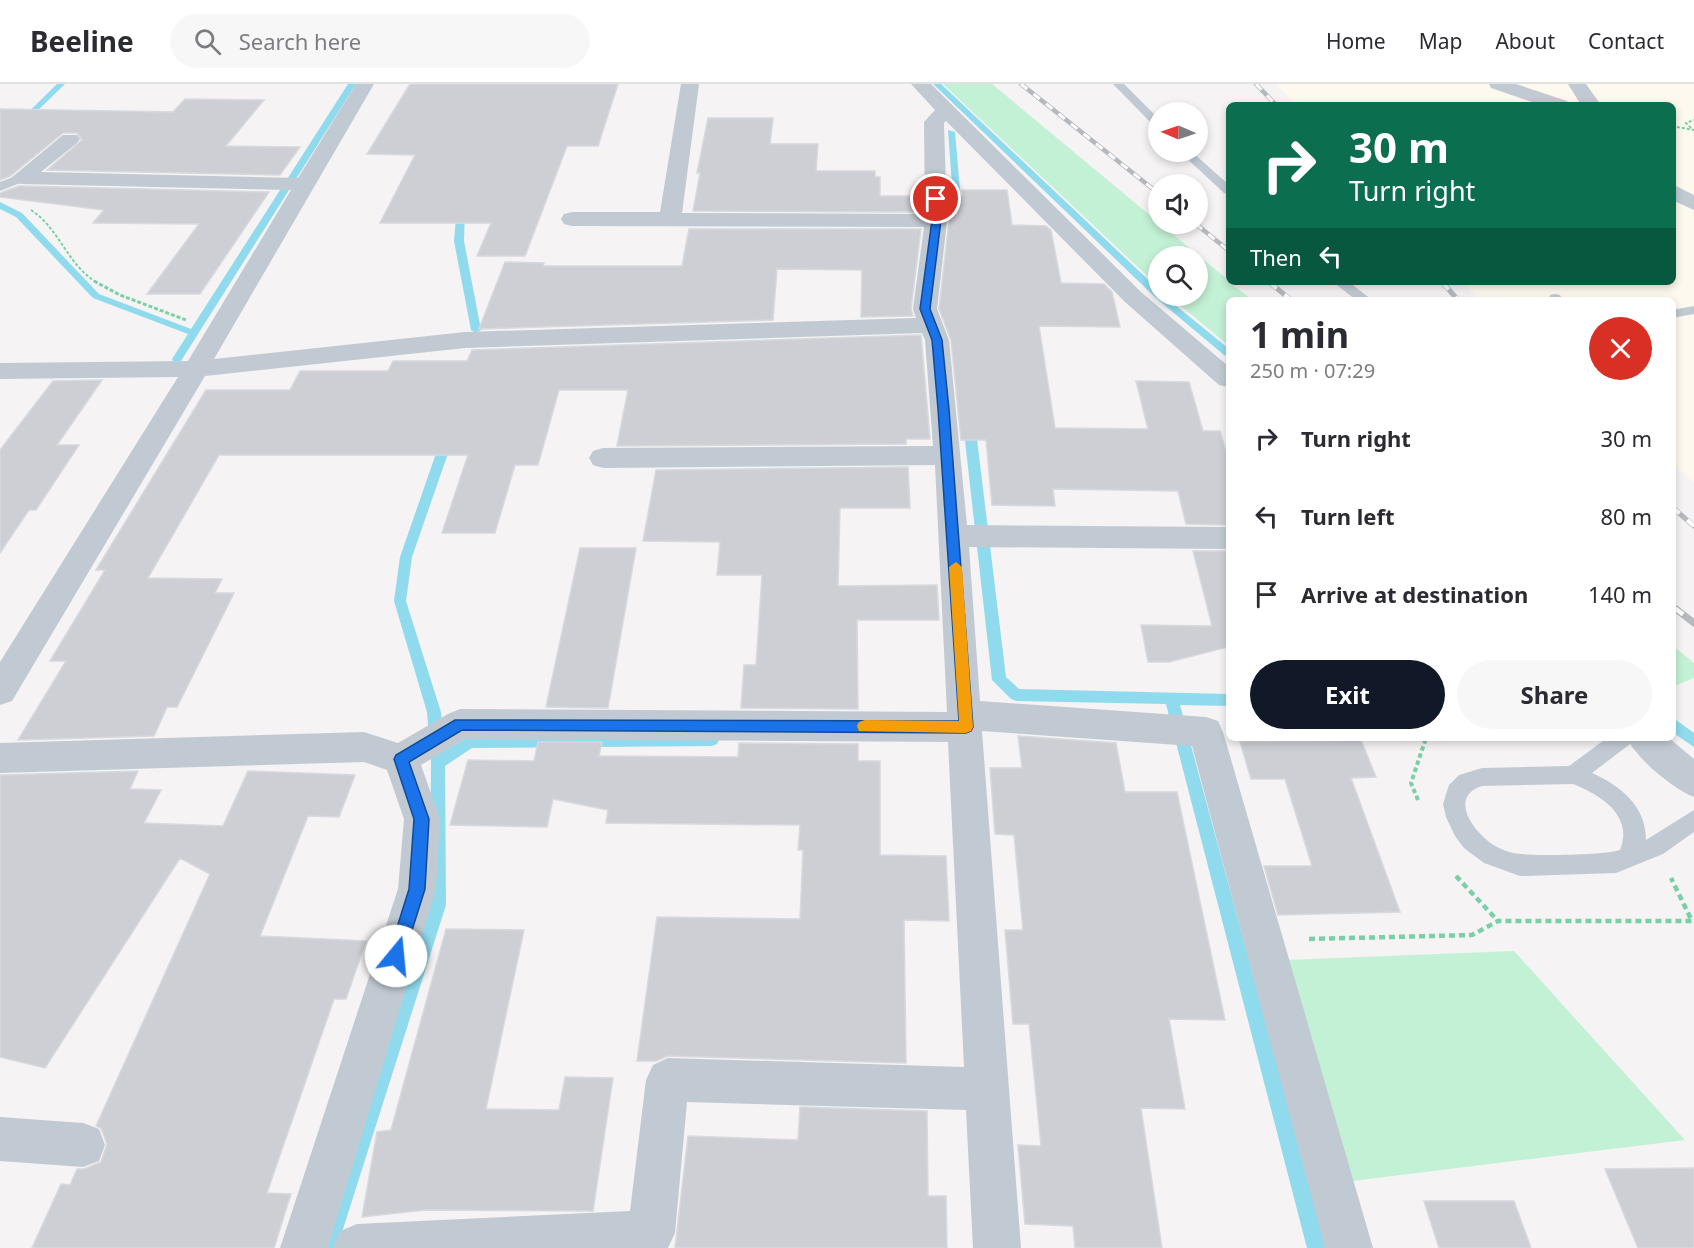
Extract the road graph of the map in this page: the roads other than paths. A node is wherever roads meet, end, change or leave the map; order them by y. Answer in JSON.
{"nodes":[{"id":1,"x":365,"y":84,"type":"edge"},
{"id":2,"x":690,"y":84,"type":"edge"},
{"id":3,"x":920,"y":84,"type":"edge"},
{"id":4,"x":1118,"y":84,"type":"edge"},
{"id":5,"x":1498,"y":84,"type":"edge"},
{"id":6,"x":1577,"y":84,"type":"edge"},
{"id":7,"x":1551,"y":102,"type":"edge"},
{"id":8,"x":1589,"y":102,"type":"edge"},
{"id":9,"x":947,"y":110,"type":"junction"},
{"id":10,"x":1148,"y":114,"type":"edge"},
{"id":11,"x":70,"y":139,"type":"dead end"},
{"id":12,"x":1197,"y":162,"type":"edge"},
{"id":13,"x":21,"y":178,"type":"junction"},
{"id":14,"x":292,"y":184,"type":"junction"},
{"id":15,"x":0,"y":187,"type":"edge"},
{"id":16,"x":1226,"y":188,"type":"edge"},
{"id":17,"x":1676,"y":193,"type":"edge"},
{"id":18,"x":1694,"y":204,"type":"edge"},
{"id":19,"x":572,"y":219,"type":"dead end"},
{"id":20,"x":670,"y":219,"type":"junction"},
{"id":21,"x":936,"y":220,"type":"junction"},
{"id":22,"x":1344,"y":285,"type":"edge"},
{"id":23,"x":1361,"y":297,"type":"edge"},
{"id":24,"x":1694,"y":310,"type":"edge"},
{"id":25,"x":1676,"y":313,"type":"edge"},
{"id":26,"x":932,"y":325,"type":"junction"},
{"id":27,"x":196,"y":369,"type":"junction"},
{"id":28,"x":0,"y":371,"type":"edge"},
{"id":29,"x":1226,"y":377,"type":"edge"},
{"id":30,"x":948,"y":455,"type":"junction"},
{"id":31,"x":603,"y":459,"type":"dead end"},
{"id":32,"x":972,"y":536,"type":"junction"},
{"id":33,"x":1226,"y":538,"type":"edge"},
{"id":34,"x":0,"y":692,"type":"edge"},
{"id":35,"x":966,"y":721,"type":"junction"},
{"id":36,"x":1619,"y":741,"type":"edge"},
{"id":37,"x":1647,"y":741,"type":"edge"},
{"id":38,"x":412,"y":752,"type":"junction"},
{"id":39,"x":0,"y":758,"type":"edge"},
{"id":40,"x":1573,"y":776,"type":"junction"},
{"id":41,"x":1694,"y":781,"type":"edge"},
{"id":42,"x":1694,"y":820,"type":"edge"},
{"id":43,"x":1629,"y":855,"type":"junction"},
{"id":44,"x":988,"y":1089,"type":"junction"},
{"id":45,"x":0,"y":1139,"type":"edge"},
{"id":46,"x":83,"y":1145,"type":"dead end"},
{"id":47,"x":304,"y":1248,"type":"edge"},
{"id":48,"x":357,"y":1248,"type":"edge"},
{"id":49,"x":997,"y":1248,"type":"edge"},
{"id":50,"x":1349,"y":1248,"type":"edge"}],
"edges":[{"from":1,"to":14,"type":"street"},
{"from":2,"to":20,"type":"street"},
{"from":3,"to":9,"type":"street"},
{"from":4,"to":10,"type":"lane"},
{"from":5,"to":7,"type":"street"},
{"from":6,"to":8,"type":"street"},
{"from":9,"to":21,"type":"street"},
{"from":9,"to":29,"type":"street"},
{"from":11,"to":13,"type":"street"},
{"from":12,"to":16,"type":"lane"},
{"from":13,"to":14,"type":"street"},
{"from":13,"to":15,"type":"lane"},
{"from":14,"to":27,"type":"street"},
{"from":17,"to":18,"type":"street"},
{"from":19,"to":20,"type":"street"},
{"from":20,"to":21,"type":"street"},
{"from":21,"to":26,"type":"street"},
{"from":22,"to":23,"type":"lane"},
{"from":24,"to":25,"type":"lane"},
{"from":26,"to":27,"type":"street"},
{"from":26,"to":30,"type":"street"},
{"from":27,"to":28,"type":"street"},
{"from":27,"to":34,"type":"street"},
{"from":30,"to":31,"type":"street"},
{"from":30,"to":32,"type":"street"},
{"from":32,"to":33,"type":"street"},
{"from":32,"to":35,"type":"street"},
{"from":35,"to":38,"type":"street"},
{"from":35,"to":44,"type":"street"},
{"from":35,"to":50,"type":"street"},
{"from":36,"to":40,"type":"lane"},
{"from":37,"to":41,"type":"street"},
{"from":38,"to":39,"type":"street"},
{"from":38,"to":47,"type":"street"},
{"from":40,"to":43,"type":"lane"},
{"from":40,"to":43,"type":"lane"},
{"from":42,"to":43,"type":"lane"},
{"from":44,"to":48,"type":"street"},
{"from":44,"to":49,"type":"street"},
{"from":45,"to":46,"type":"street"}]}
